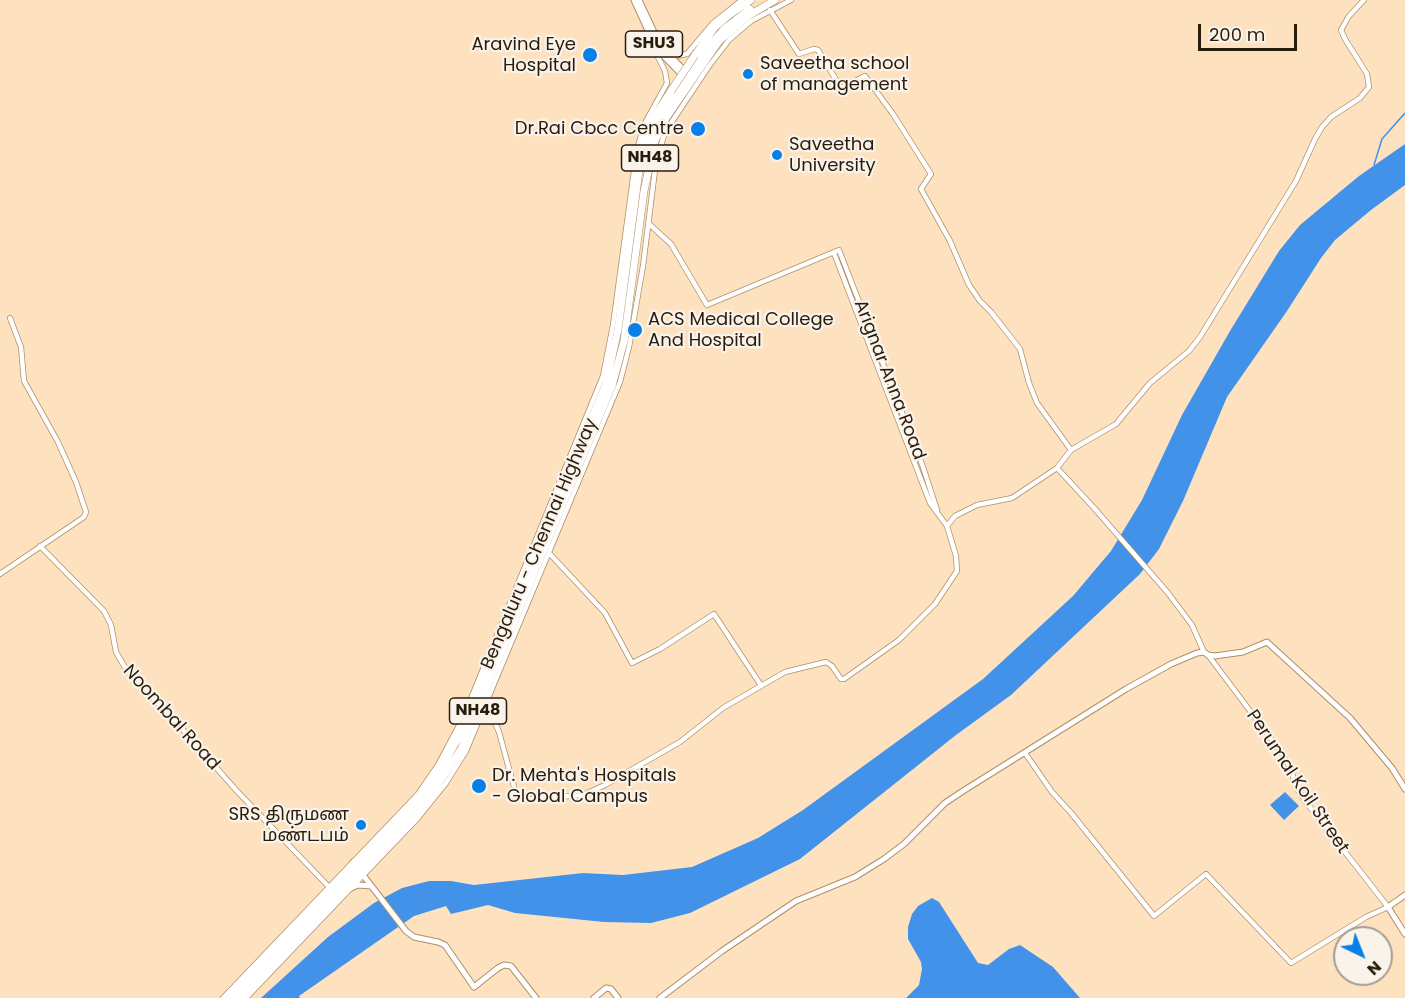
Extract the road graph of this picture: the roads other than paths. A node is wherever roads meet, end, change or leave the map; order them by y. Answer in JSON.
{"nodes":[{"id":1,"x":634,"y":0,"type":"edge"},
{"id":2,"x":639,"y":0,"type":"edge"},
{"id":3,"x":742,"y":0,"type":"edge"},
{"id":4,"x":751,"y":0,"type":"edge"},
{"id":5,"x":768,"y":0,"type":"edge"},
{"id":6,"x":775,"y":0,"type":"edge"},
{"id":7,"x":791,"y":0,"type":"edge"},
{"id":8,"x":1364,"y":0,"type":"edge"},
{"id":9,"x":770,"y":10,"type":"junction"},
{"id":10,"x":650,"y":36,"type":"junction"},
{"id":11,"x":660,"y":44,"type":"junction"},
{"id":12,"x":687,"y":77,"type":"junction"},
{"id":13,"x":672,"y":90,"type":"junction"},
{"id":14,"x":641,"y":211,"type":"junction"},
{"id":15,"x":648,"y":223,"type":"junction"},
{"id":16,"x":10,"y":318,"type":"dead end"},
{"id":17,"x":613,"y":325,"type":"junction"},
{"id":18,"x":618,"y":333,"type":"junction"},
{"id":19,"x":616,"y":344,"type":"junction"},
{"id":20,"x":616,"y":361,"type":"junction"},
{"id":21,"x":604,"y":371,"type":"junction"},
{"id":22,"x":620,"y":382,"type":"junction"},
{"id":23,"x":595,"y":428,"type":"junction"},
{"id":24,"x":1071,"y":450,"type":"junction"},
{"id":25,"x":1057,"y":468,"type":"junction"},
{"id":26,"x":947,"y":526,"type":"junction"},
{"id":27,"x":40,"y":546,"type":"junction"},
{"id":28,"x":549,"y":553,"type":"junction"},
{"id":29,"x":0,"y":574,"type":"edge"},
{"id":30,"x":1206,"y":654,"type":"junction"},
{"id":31,"x":760,"y":684,"type":"junction"},
{"id":32,"x":477,"y":705,"type":"junction"},
{"id":33,"x":1025,"y":753,"type":"junction"},
{"id":34,"x":1405,"y":789,"type":"edge"},
{"id":35,"x":358,"y":868,"type":"junction"},
{"id":36,"x":373,"y":887,"type":"junction"},
{"id":37,"x":331,"y":888,"type":"junction"},
{"id":38,"x":351,"y":888,"type":"junction"},
{"id":39,"x":1405,"y":895,"type":"edge"},
{"id":40,"x":1388,"y":907,"type":"junction"},
{"id":41,"x":1405,"y":934,"type":"edge"},
{"id":42,"x":223,"y":998,"type":"edge"},
{"id":43,"x":230,"y":998,"type":"edge"},
{"id":44,"x":239,"y":998,"type":"edge"},
{"id":45,"x":246,"y":998,"type":"edge"},
{"id":46,"x":536,"y":998,"type":"edge"},
{"id":47,"x":594,"y":998,"type":"edge"},
{"id":48,"x":618,"y":998,"type":"edge"},
{"id":49,"x":660,"y":998,"type":"edge"}],
"edges":[{"from":1,"to":10,"type":"main road","number":"SHU3"},
{"from":2,"to":11,"type":"main road","number":"SHU3"},
{"from":3,"to":11,"type":"street"},
{"from":4,"to":13,"type":"highway","number":"NH48","bridge":true},
{"from":5,"to":12,"type":"highway"},
{"from":6,"to":14,"type":"highway","number":"NH48"},
{"from":7,"to":9,"type":"street"},
{"from":8,"to":24,"type":"street"},
{"from":9,"to":15,"type":"street"},
{"from":9,"to":24,"type":"street"},
{"from":10,"to":12,"type":"main road","number":"SHU3"},
{"from":10,"to":13,"type":"street"},
{"from":11,"to":12,"type":"main road","number":"SHU3"},
{"from":12,"to":13,"type":"highway"},
{"from":13,"to":14,"type":"highway"},
{"from":13,"to":17,"type":"street"},
{"from":13,"to":18,"type":"highway","number":"NH48"},
{"from":14,"to":20,"type":"highway","number":"NH48"},
{"from":15,"to":22,"type":"street"},
{"from":15,"to":26,"type":"street","name":"Arignar Anna Road"},
{"from":16,"to":27,"type":"street"},
{"from":17,"to":18,"type":"highway"},
{"from":17,"to":21,"type":"street"},
{"from":18,"to":19,"type":"highway","number":"NH48"},
{"from":19,"to":20,"type":"highway","number":"NH48"},
{"from":19,"to":21,"type":"highway"},
{"from":20,"to":23,"type":"highway","name":"Bengaluru - Chennai Highway","number":"NH48"},
{"from":20,"to":32,"type":"highway","name":"Bengaluru - Chennai Highway","number":"NH48"},
{"from":21,"to":32,"type":"street"},
{"from":22,"to":23,"type":"highway"},
{"from":22,"to":28,"type":"street"},
{"from":23,"to":32,"type":"highway","name":"Bengaluru - Chennai Highway","number":"NH48"},
{"from":24,"to":25,"type":"street"},
{"from":25,"to":26,"type":"street"},
{"from":25,"to":30,"type":"street","name":"Perumal Koil Street"},
{"from":26,"to":31,"type":"street","name":"Arignar Anna Road"},
{"from":27,"to":29,"type":"street"},
{"from":27,"to":37,"type":"street","name":"Noombal Road"},
{"from":28,"to":31,"type":"street"},
{"from":28,"to":32,"type":"street"},
{"from":30,"to":33,"type":"main road"},
{"from":30,"to":34,"type":"main road"},
{"from":30,"to":40,"type":"street","name":"Perumal Koil Street"},
{"from":31,"to":32,"type":"street"},
{"from":32,"to":35,"type":"highway","name":"Bengaluru - Chennai Highway","number":"NH48"},
{"from":32,"to":35,"type":"street"},
{"from":33,"to":40,"type":"street"},
{"from":33,"to":49,"type":"main road"},
{"from":35,"to":36,"type":"main road"},
{"from":35,"to":37,"type":"highway","name":"Bengaluru - Chennai Highway","number":"NH48"},
{"from":35,"to":38,"type":"street"},
{"from":35,"to":44,"type":"highway","name":"Bengaluru - Chennai Highway","number":"NH48"},
{"from":36,"to":38,"type":"main road"},
{"from":36,"to":46,"type":"main road"},
{"from":37,"to":42,"type":"street"},
{"from":37,"to":43,"type":"highway","name":"Bengaluru - Chennai Highway","number":"NH48"},
{"from":38,"to":45,"type":"street"},
{"from":39,"to":40,"type":"main road"},
{"from":40,"to":41,"type":"main road"},
{"from":47,"to":48,"type":"main road"}]}
